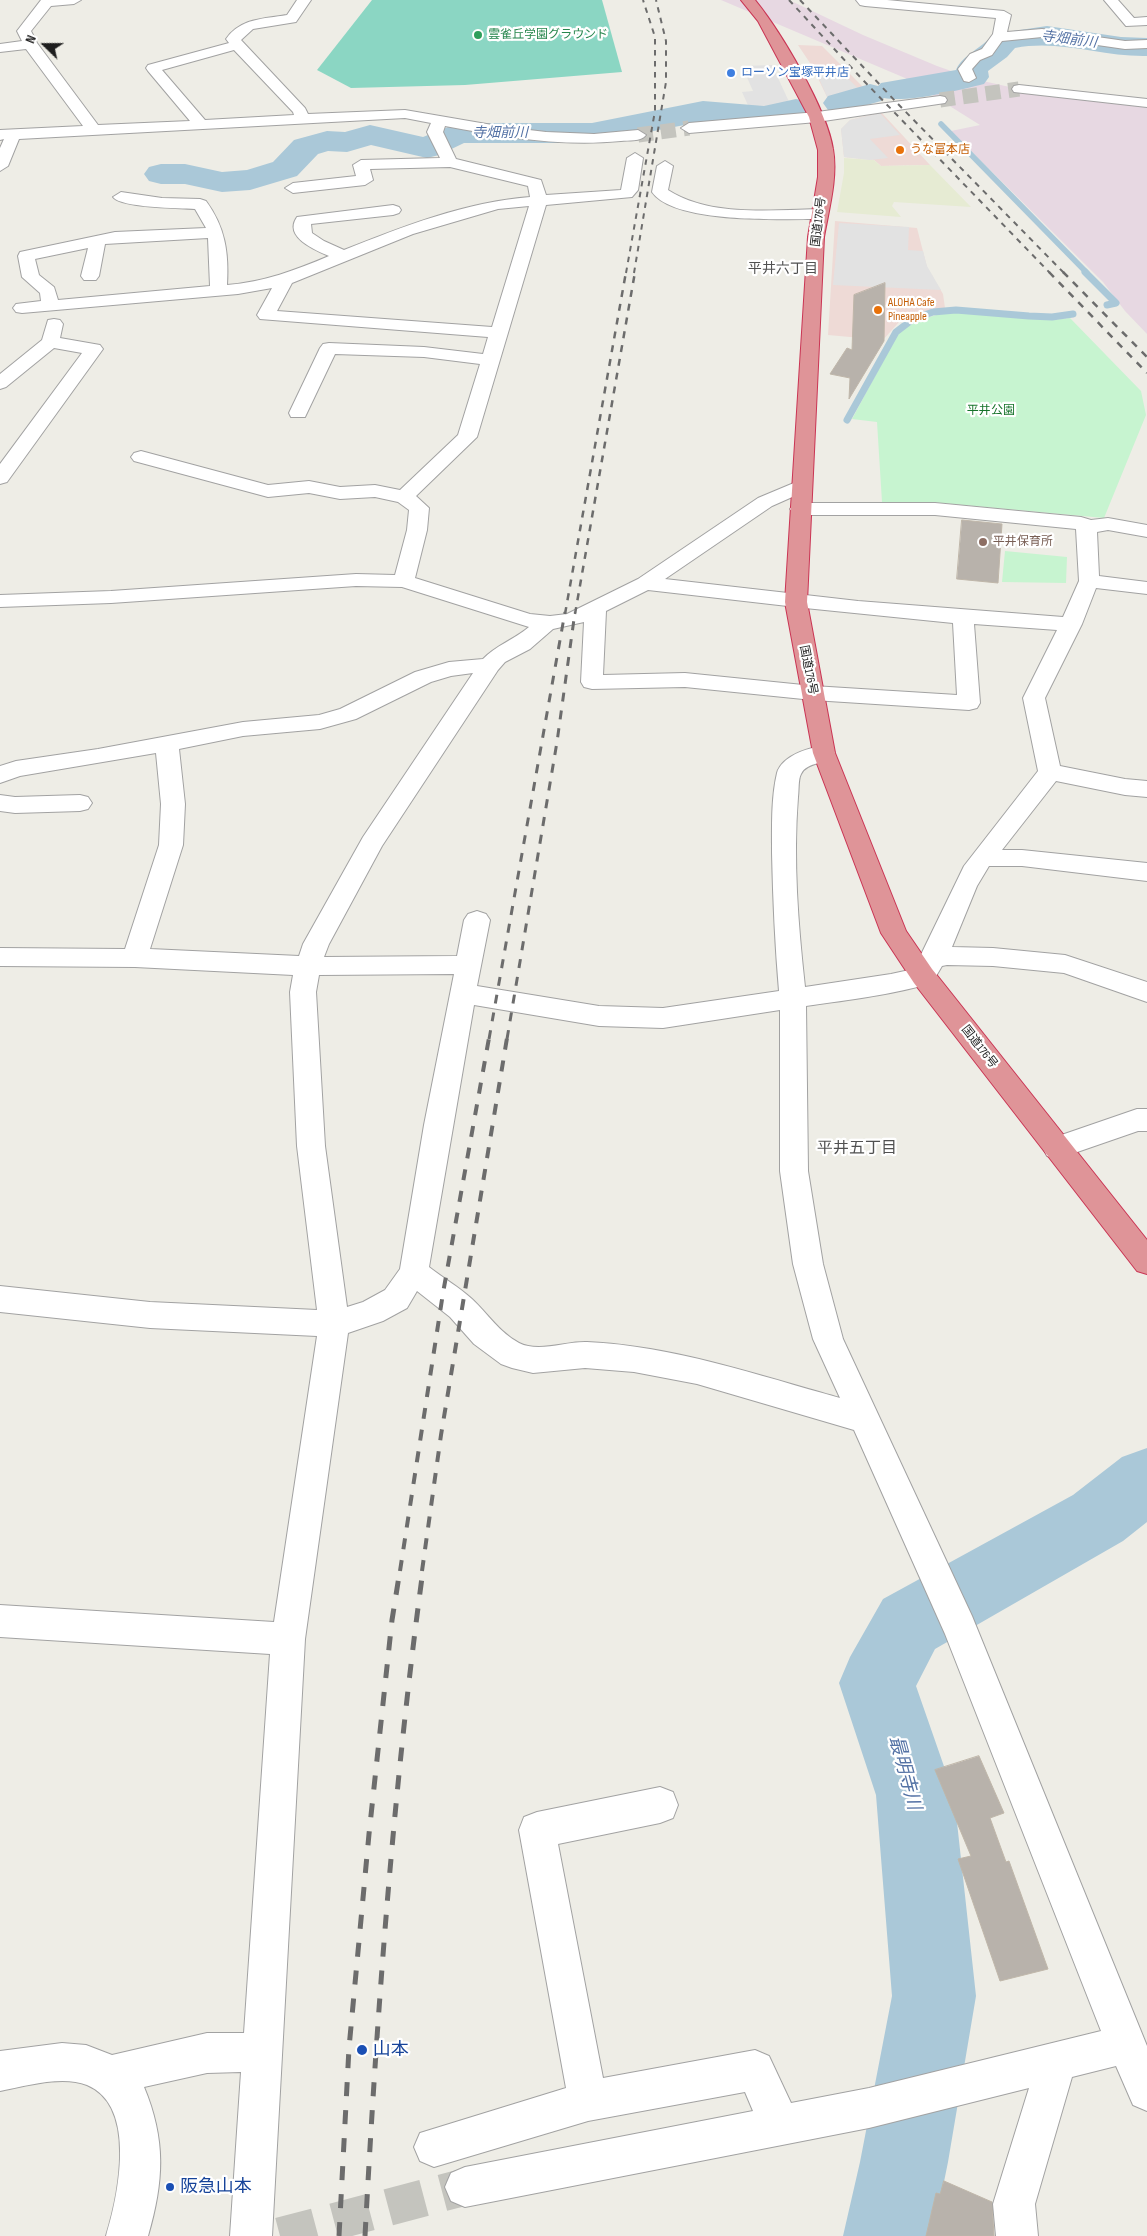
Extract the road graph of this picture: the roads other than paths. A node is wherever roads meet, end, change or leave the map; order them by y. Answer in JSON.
{"nodes":[{"id":1,"x":74,"y":0,"type":"edge"},
{"id":2,"x":304,"y":0,"type":"edge"},
{"id":3,"x":748,"y":0,"type":"edge"},
{"id":4,"x":863,"y":0,"type":"edge"},
{"id":5,"x":1005,"y":0,"type":"edge"},
{"id":6,"x":1111,"y":0,"type":"edge"},
{"id":7,"x":47,"y":1,"type":"edge"},
{"id":8,"x":1004,"y":15,"type":"junction"},
{"id":9,"x":1147,"y":21,"type":"edge"},
{"id":10,"x":998,"y":37,"type":"junction"},
{"id":11,"x":30,"y":44,"type":"junction"},
{"id":12,"x":237,"y":44,"type":"junction"},
{"id":13,"x":1147,"y":44,"type":"edge"},
{"id":14,"x":0,"y":48,"type":"edge"},
{"id":15,"x":969,"y":78,"type":"dead end"},
{"id":16,"x":1019,"y":89,"type":"tunnel mouth"},
{"id":17,"x":940,"y":100,"type":"tunnel mouth"},
{"id":18,"x":1147,"y":103,"type":"edge"},
{"id":19,"x":817,"y":117,"type":"junction"},
{"id":20,"x":302,"y":119,"type":"junction"},
{"id":21,"x":440,"y":121,"type":"junction"},
{"id":22,"x":201,"y":124,"type":"junction"},
{"id":23,"x":689,"y":128,"type":"tunnel mouth"},
{"id":24,"x":94,"y":130,"type":"junction"},
{"id":25,"x":7,"y":135,"type":"edge"},
{"id":26,"x":638,"y":135,"type":"tunnel mouth"},
{"id":27,"x":635,"y":158,"type":"dead end"},
{"id":28,"x":450,"y":162,"type":"junction"},
{"id":29,"x":0,"y":166,"type":"edge"},
{"id":30,"x":664,"y":166,"type":"dead end"},
{"id":31,"x":293,"y":188,"type":"dead end"},
{"id":32,"x":121,"y":198,"type":"dead end"},
{"id":33,"x":539,"y":201,"type":"junction"},
{"id":34,"x":393,"y":210,"type":"dead end"},
{"id":35,"x":819,"y":214,"type":"junction"},
{"id":36,"x":215,"y":233,"type":"junction"},
{"id":37,"x":98,"y":240,"type":"junction"},
{"id":38,"x":343,"y":256,"type":"junction"},
{"id":39,"x":90,"y":276,"type":"dead end"},
{"id":40,"x":285,"y":280,"type":"junction"},
{"id":41,"x":218,"y":291,"type":"junction"},
{"id":42,"x":54,"y":305,"type":"junction"},
{"id":43,"x":22,"y":308,"type":"dead end"},
{"id":44,"x":499,"y":333,"type":"junction"},
{"id":45,"x":50,"y":342,"type":"junction"},
{"id":46,"x":491,"y":360,"type":"junction"},
{"id":47,"x":0,"y":383,"type":"edge"},
{"id":48,"x":298,"y":413,"type":"dead end"},
{"id":49,"x":141,"y":457,"type":"dead end"},
{"id":50,"x":0,"y":478,"type":"edge"},
{"id":51,"x":801,"y":486,"type":"junction"},
{"id":52,"x":404,"y":497,"type":"junction"},
{"id":53,"x":800,"y":509,"type":"junction"},
{"id":54,"x":1087,"y":527,"type":"junction"},
{"id":55,"x":1147,"y":531,"type":"edge"},
{"id":56,"x":404,"y":581,"type":"junction"},
{"id":57,"x":1089,"y":581,"type":"junction"},
{"id":58,"x":646,"y":583,"type":"junction"},
{"id":59,"x":1147,"y":588,"type":"edge"},
{"id":60,"x":0,"y":600,"type":"edge"},
{"id":61,"x":796,"y":602,"type":"junction"},
{"id":62,"x":596,"y":606,"type":"junction"},
{"id":63,"x":962,"y":618,"type":"junction"},
{"id":64,"x":546,"y":624,"type":"junction"},
{"id":65,"x":1071,"y":624,"type":"junction"},
{"id":66,"x":490,"y":665,"type":"junction"},
{"id":67,"x":813,"y":693,"type":"junction"},
{"id":68,"x":167,"y":744,"type":"junction"},
{"id":69,"x":824,"y":753,"type":"junction"},
{"id":70,"x":1050,"y":772,"type":"junction"},
{"id":71,"x":0,"y":775,"type":"edge"},
{"id":72,"x":1147,"y":789,"type":"edge"},
{"id":73,"x":0,"y":803,"type":"edge"},
{"id":74,"x":80,"y":803,"type":"dead end"},
{"id":75,"x":982,"y":858,"type":"junction"},
{"id":76,"x":1147,"y":872,"type":"edge"},
{"id":77,"x":477,"y":920,"type":"dead end"},
{"id":78,"x":0,"y":957,"type":"edge"},
{"id":79,"x":135,"y":958,"type":"junction"},
{"id":80,"x":470,"y":965,"type":"junction"},
{"id":81,"x":308,"y":966,"type":"junction"},
{"id":82,"x":929,"y":967,"type":"junction"},
{"id":83,"x":1147,"y":992,"type":"edge"},
{"id":84,"x":464,"y":994,"type":"junction"},
{"id":85,"x":793,"y":998,"type":"junction"},
{"id":86,"x":1147,"y":1120,"type":"edge"},
{"id":87,"x":1057,"y":1148,"type":"junction"},
{"id":88,"x":1147,"y":1262,"type":"edge"},
{"id":89,"x":414,"y":1272,"type":"junction"},
{"id":90,"x":0,"y":1299,"type":"edge"},
{"id":91,"x":334,"y":1324,"type":"junction"},
{"id":92,"x":863,"y":1419,"type":"junction"},
{"id":93,"x":1,"y":1624,"type":"edge"},
{"id":94,"x":288,"y":1639,"type":"junction"},
{"id":95,"x":660,"y":1805,"type":"dead end"},
{"id":96,"x":1126,"y":2044,"type":"junction"},
{"id":97,"x":262,"y":2052,"type":"junction"},
{"id":98,"x":1056,"y":2063,"type":"junction"},
{"id":99,"x":0,"y":2071,"type":"edge"},
{"id":100,"x":110,"y":2075,"type":"junction"},
{"id":101,"x":1147,"y":2091,"type":"edge"},
{"id":102,"x":588,"y":2101,"type":"junction"},
{"id":103,"x":781,"y":2125,"type":"junction"},
{"id":104,"x":434,"y":2147,"type":"dead end"},
{"id":105,"x":465,"y":2187,"type":"tunnel mouth"},
{"id":106,"x":127,"y":2236,"type":"edge"},
{"id":107,"x":251,"y":2236,"type":"edge"},
{"id":108,"x":1017,"y":2236,"type":"edge"}],
"edges":[{"from":1,"to":7,"type":"street"},
{"from":2,"to":12,"type":"street"},
{"from":3,"to":19,"type":"highway","name":"国道176号"},
{"from":4,"to":8,"type":"street"},
{"from":5,"to":8,"type":"street"},
{"from":6,"to":9,"type":"street"},
{"from":7,"to":11,"type":"street"},
{"from":8,"to":10,"type":"street"},
{"from":10,"to":13,"type":"street"},
{"from":10,"to":15,"type":"street"},
{"from":11,"to":14,"type":"street"},
{"from":11,"to":24,"type":"street"},
{"from":12,"to":20,"type":"street"},
{"from":12,"to":22,"type":"street"},
{"from":16,"to":18,"type":"street"},
{"from":17,"to":19,"type":"street"},
{"from":19,"to":23,"type":"street"},
{"from":19,"to":35,"type":"highway","name":"国道176号"},
{"from":20,"to":21,"type":"street"},
{"from":20,"to":22,"type":"street"},
{"from":21,"to":26,"type":"street"},
{"from":21,"to":28,"type":"street"},
{"from":22,"to":24,"type":"street"},
{"from":24,"to":25,"type":"street"},
{"from":25,"to":29,"type":"street"},
{"from":27,"to":33,"type":"street"},
{"from":28,"to":31,"type":"street"},
{"from":28,"to":33,"type":"street"},
{"from":30,"to":35,"type":"street"},
{"from":32,"to":36,"type":"street"},
{"from":33,"to":38,"type":"street"},
{"from":33,"to":44,"type":"street"},
{"from":34,"to":38,"type":"street"},
{"from":35,"to":51,"type":"highway","name":"国道176号"},
{"from":36,"to":37,"type":"street"},
{"from":36,"to":41,"type":"street"},
{"from":37,"to":39,"type":"street"},
{"from":37,"to":42,"type":"street"},
{"from":38,"to":40,"type":"street"},
{"from":40,"to":41,"type":"street"},
{"from":40,"to":44,"type":"street"},
{"from":41,"to":42,"type":"street"},
{"from":42,"to":43,"type":"street"},
{"from":42,"to":45,"type":"street"},
{"from":44,"to":46,"type":"street"},
{"from":45,"to":47,"type":"street"},
{"from":45,"to":50,"type":"street"},
{"from":46,"to":48,"type":"street"},
{"from":46,"to":52,"type":"street"},
{"from":49,"to":52,"type":"street"},
{"from":51,"to":53,"type":"highway","name":"国道176号"},
{"from":51,"to":58,"type":"street"},
{"from":52,"to":56,"type":"street"},
{"from":53,"to":54,"type":"street"},
{"from":53,"to":61,"type":"highway","name":"国道176号"},
{"from":54,"to":55,"type":"street"},
{"from":54,"to":57,"type":"street"},
{"from":56,"to":60,"type":"street"},
{"from":56,"to":64,"type":"street"},
{"from":57,"to":59,"type":"street"},
{"from":57,"to":65,"type":"street"},
{"from":58,"to":61,"type":"street"},
{"from":58,"to":62,"type":"street"},
{"from":61,"to":63,"type":"street"},
{"from":61,"to":67,"type":"highway","name":"国道176号"},
{"from":62,"to":64,"type":"street"},
{"from":62,"to":67,"type":"street"},
{"from":63,"to":65,"type":"street"},
{"from":63,"to":67,"type":"street"},
{"from":64,"to":66,"type":"street"},
{"from":65,"to":70,"type":"street"},
{"from":66,"to":68,"type":"street"},
{"from":66,"to":81,"type":"street"},
{"from":67,"to":69,"type":"highway","name":"国道176号"},
{"from":68,"to":71,"type":"street"},
{"from":68,"to":79,"type":"street"},
{"from":69,"to":82,"type":"highway","name":"国道176号"},
{"from":69,"to":85,"type":"street"},
{"from":70,"to":72,"type":"street"},
{"from":70,"to":75,"type":"street"},
{"from":73,"to":74,"type":"street"},
{"from":75,"to":76,"type":"street"},
{"from":75,"to":82,"type":"street"},
{"from":77,"to":80,"type":"street"},
{"from":78,"to":79,"type":"street"},
{"from":79,"to":81,"type":"street"},
{"from":80,"to":81,"type":"street"},
{"from":80,"to":84,"type":"street"},
{"from":81,"to":91,"type":"street"},
{"from":82,"to":83,"type":"street"},
{"from":82,"to":85,"type":"street"},
{"from":82,"to":87,"type":"highway","name":"国道176号"},
{"from":84,"to":85,"type":"street"},
{"from":84,"to":89,"type":"street"},
{"from":85,"to":92,"type":"street"},
{"from":86,"to":87,"type":"street"},
{"from":87,"to":88,"type":"highway","name":"国道176号"},
{"from":89,"to":91,"type":"street"},
{"from":89,"to":92,"type":"street"},
{"from":90,"to":91,"type":"street"},
{"from":91,"to":94,"type":"street"},
{"from":92,"to":96,"type":"street"},
{"from":93,"to":94,"type":"street"},
{"from":94,"to":97,"type":"street"},
{"from":95,"to":102,"type":"street"},
{"from":96,"to":98,"type":"street"},
{"from":96,"to":101,"type":"street"},
{"from":97,"to":100,"type":"street"},
{"from":97,"to":107,"type":"street"},
{"from":98,"to":103,"type":"street"},
{"from":98,"to":108,"type":"street"},
{"from":99,"to":100,"type":"street"},
{"from":100,"to":106,"type":"street"},
{"from":102,"to":103,"type":"street"},
{"from":102,"to":104,"type":"street"},
{"from":103,"to":105,"type":"street"}]}
